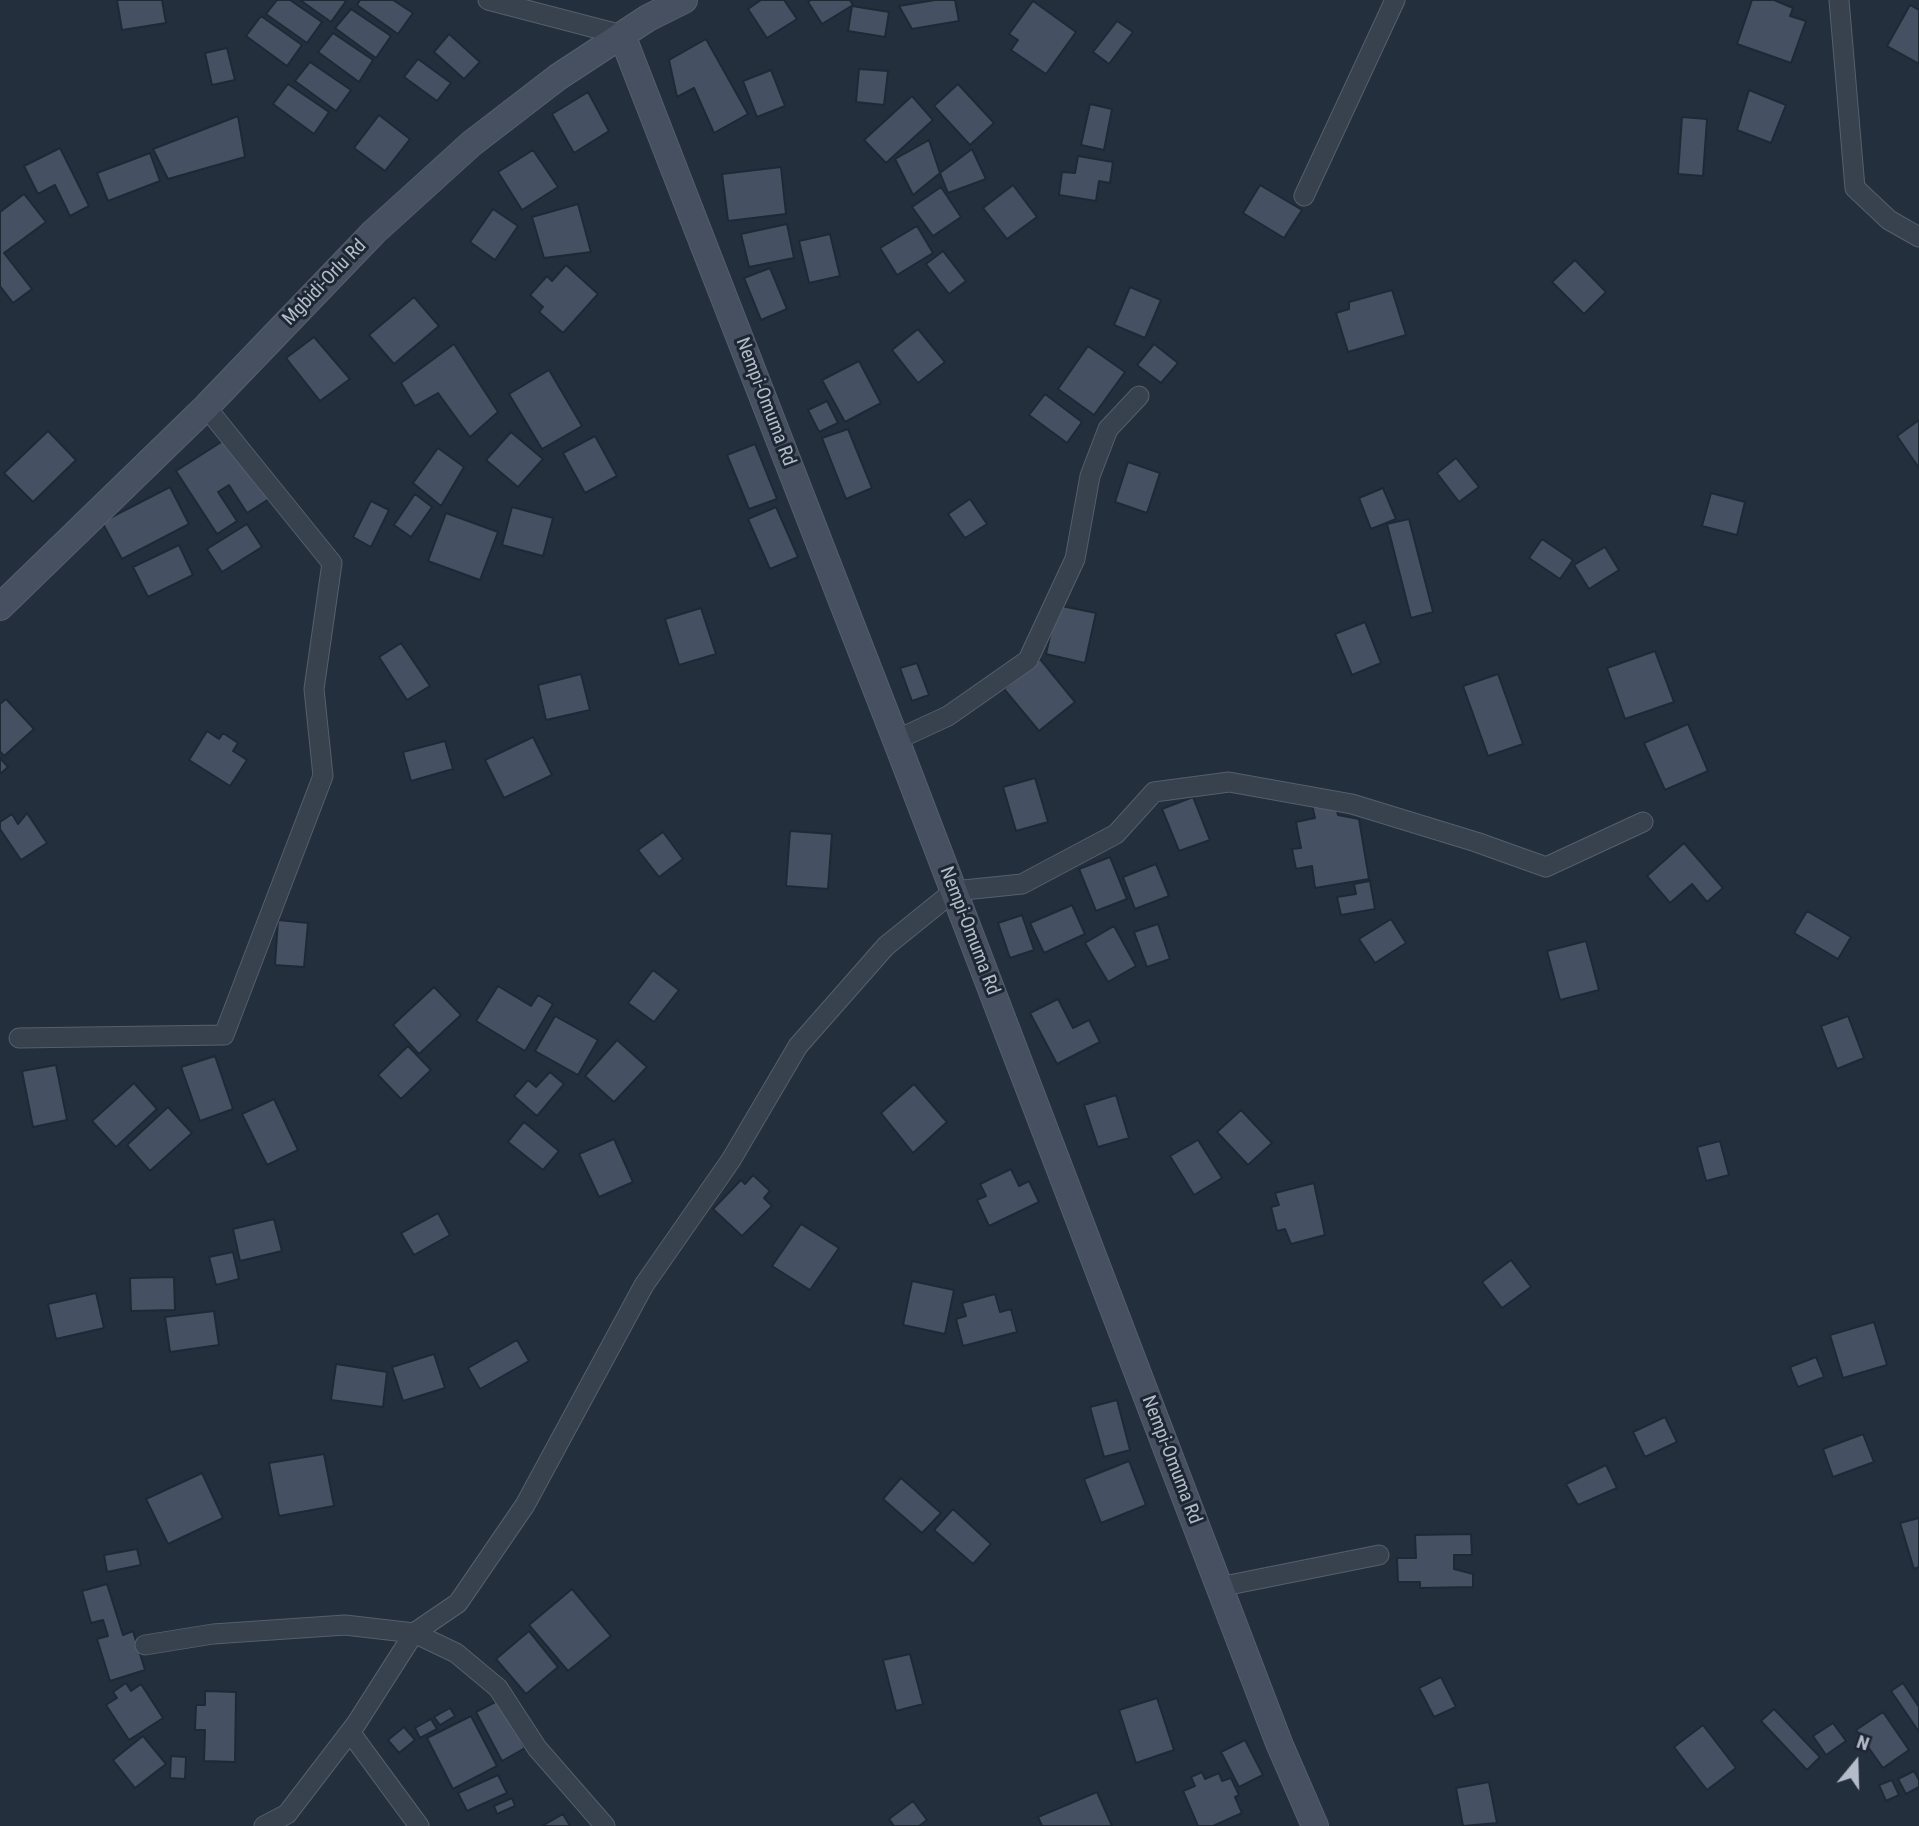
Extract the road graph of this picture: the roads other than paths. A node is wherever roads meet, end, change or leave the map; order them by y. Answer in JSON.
{"nodes":[{"id":1,"x":488,"y":0,"type":"edge"},
{"id":2,"x":684,"y":0,"type":"edge"},
{"id":3,"x":1395,"y":0,"type":"edge"},
{"id":4,"x":1839,"y":0,"type":"edge"},
{"id":5,"x":622,"y":35,"type":"junction"},
{"id":6,"x":1304,"y":196,"type":"dead end"},
{"id":7,"x":1919,"y":237,"type":"edge"},
{"id":8,"x":1139,"y":396,"type":"dead end"},
{"id":9,"x":206,"y":407,"type":"junction"},
{"id":10,"x":46,"y":562,"type":"junction"},
{"id":11,"x":0,"y":590,"type":"edge"},
{"id":12,"x":0,"y":607,"type":"edge"},
{"id":13,"x":896,"y":740,"type":"junction"},
{"id":14,"x":1643,"y":822,"type":"dead end"},
{"id":15,"x":954,"y":891,"type":"junction"},
{"id":16,"x":19,"y":1038,"type":"dead end"},
{"id":17,"x":1380,"y":1555,"type":"dead end"},
{"id":18,"x":1219,"y":1587,"type":"junction"},
{"id":19,"x":414,"y":1633,"type":"junction"},
{"id":20,"x":145,"y":1645,"type":"dead end"},
{"id":21,"x":350,"y":1732,"type":"junction"},
{"id":22,"x":264,"y":1826,"type":"edge"},
{"id":23,"x":419,"y":1826,"type":"edge"},
{"id":24,"x":605,"y":1826,"type":"edge"},
{"id":25,"x":1315,"y":1826,"type":"edge"}],
"edges":[{"from":1,"to":5,"type":"street"},
{"from":2,"to":5,"type":"street","name":"Mgbidi-Orlu Rd"},
{"from":3,"to":6,"type":"street"},
{"from":4,"to":7,"type":"street"},
{"from":5,"to":9,"type":"street","name":"Mgbidi-Orlu Rd"},
{"from":5,"to":13,"type":"street","name":"Nempi-Omuma Rd"},
{"from":8,"to":13,"type":"street"},
{"from":9,"to":10,"type":"street","name":"Mgbidi-Orlu Rd"},
{"from":9,"to":16,"type":"street"},
{"from":10,"to":11,"type":"street"},
{"from":10,"to":12,"type":"street","name":"Mgbidi-Orlu Rd"},
{"from":13,"to":15,"type":"street","name":"Nempi-Omuma Rd"},
{"from":14,"to":15,"type":"street"},
{"from":15,"to":18,"type":"street","name":"Nempi-Omuma Rd"},
{"from":15,"to":19,"type":"street"},
{"from":17,"to":18,"type":"street"},
{"from":18,"to":25,"type":"street","name":"Nempi-Omuma Rd"},
{"from":19,"to":20,"type":"street"},
{"from":19,"to":21,"type":"street"},
{"from":19,"to":24,"type":"street"},
{"from":21,"to":22,"type":"street"},
{"from":21,"to":23,"type":"street"}]}
